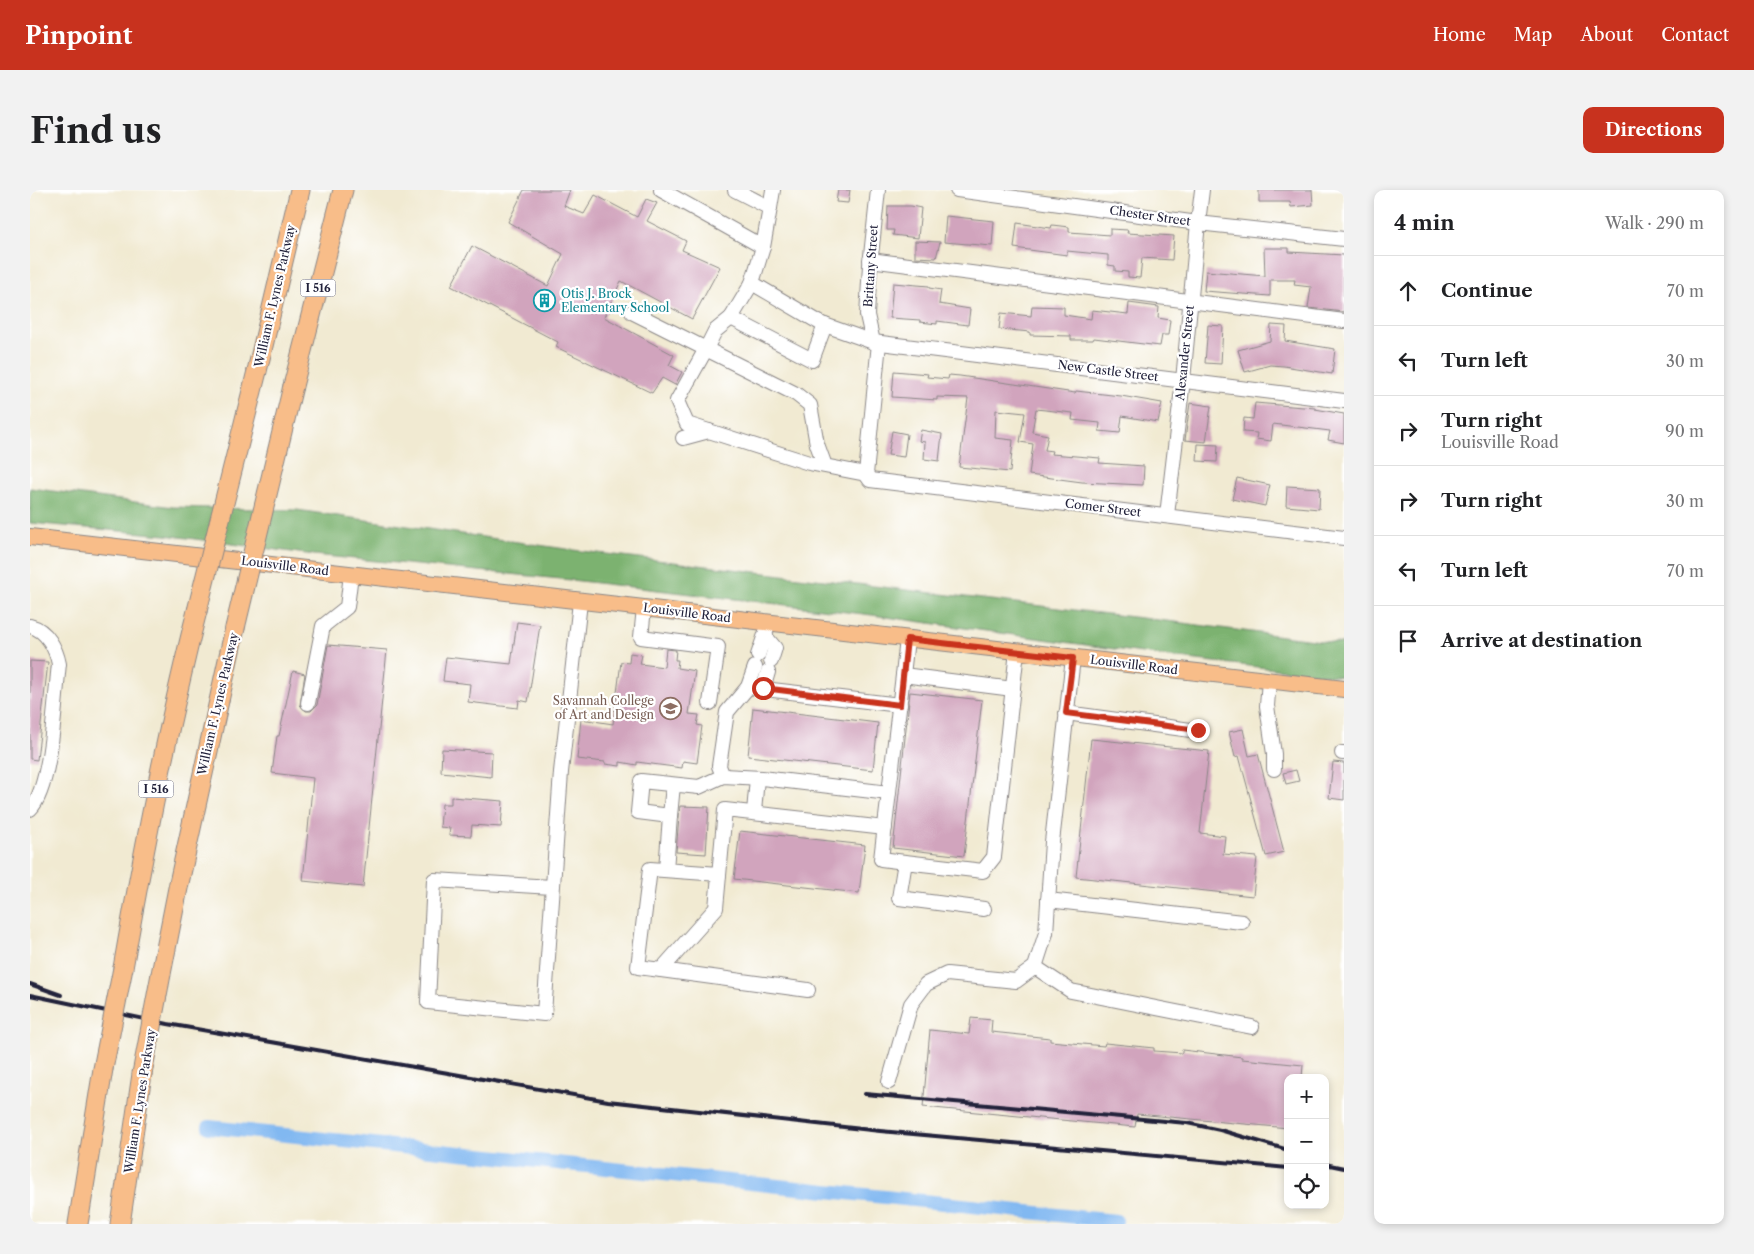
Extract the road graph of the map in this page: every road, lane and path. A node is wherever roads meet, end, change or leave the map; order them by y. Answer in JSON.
{"nodes":[{"id":1,"x":300,"y":190,"type":"edge"},
{"id":2,"x":343,"y":190,"type":"edge"},
{"id":3,"x":661,"y":190,"type":"edge"},
{"id":4,"x":735,"y":190,"type":"edge"},
{"id":5,"x":773,"y":190,"type":"edge"},
{"id":6,"x":878,"y":190,"type":"edge"},
{"id":7,"x":957,"y":190,"type":"edge"},
{"id":8,"x":1202,"y":190,"type":"edge"},
{"id":9,"x":770,"y":208,"type":"junction"},
{"id":10,"x":1198,"y":223,"type":"junction"},
{"id":11,"x":1344,"y":239,"type":"edge"},
{"id":12,"x":763,"y":247,"type":"junction"},
{"id":13,"x":870,"y":260,"type":"junction"},
{"id":14,"x":752,"y":282,"type":"junction"},
{"id":15,"x":1190,"y":302,"type":"junction"},
{"id":16,"x":632,"y":312,"type":"dead end"},
{"id":17,"x":731,"y":318,"type":"junction"},
{"id":18,"x":1344,"y":322,"type":"edge"},
{"id":19,"x":826,"y":325,"type":"junction"},
{"id":20,"x":876,"y":342,"type":"junction"},
{"id":21,"x":706,"y":349,"type":"junction"},
{"id":22,"x":1183,"y":380,"type":"junction"},
{"id":23,"x":1344,"y":401,"type":"edge"},
{"id":24,"x":709,"y":431,"type":"junction"},
{"id":25,"x":683,"y":438,"type":"dead end"},
{"id":26,"x":825,"y":466,"type":"junction"},
{"id":27,"x":866,"y":474,"type":"junction"},
{"id":28,"x":1167,"y":515,"type":"junction"},
{"id":29,"x":30,"y":537,"type":"edge"},
{"id":30,"x":1344,"y":538,"type":"edge"},
{"id":31,"x":351,"y":574,"type":"junction"},
{"id":32,"x":580,"y":602,"type":"junction"},
{"id":33,"x":644,"y":608,"type":"junction"},
{"id":34,"x":30,"y":626,"type":"edge"},
{"id":35,"x":767,"y":629,"type":"junction"},
{"id":36,"x":907,"y":639,"type":"junction"},
{"id":37,"x":1017,"y":651,"type":"junction"},
{"id":38,"x":1073,"y":658,"type":"junction"},
{"id":39,"x":763,"y":664,"type":"junction"},
{"id":40,"x":903,"y":675,"type":"junction"},
{"id":41,"x":1269,"y":680,"type":"junction"},
{"id":42,"x":748,"y":687,"type":"junction"},
{"id":43,"x":763,"y":688,"type":"junction"},
{"id":44,"x":1012,"y":689,"type":"junction"},
{"id":45,"x":1344,"y":689,"type":"edge"},
{"id":46,"x":308,"y":703,"type":"dead end"},
{"id":47,"x":710,"y":703,"type":"dead end"},
{"id":48,"x":900,"y":705,"type":"junction"},
{"id":49,"x":1066,"y":713,"type":"junction"},
{"id":50,"x":1198,"y":730,"type":"dead end"},
{"id":51,"x":1274,"y":768,"type":"dead end"},
{"id":52,"x":723,"y":776,"type":"junction"},
{"id":53,"x":757,"y":778,"type":"junction"},
{"id":54,"x":673,"y":785,"type":"junction"},
{"id":55,"x":889,"y":793,"type":"junction"},
{"id":56,"x":30,"y":809,"type":"edge"},
{"id":57,"x":754,"y":812,"type":"junction"},
{"id":58,"x":670,"y":816,"type":"junction"},
{"id":59,"x":885,"y":828,"type":"junction"},
{"id":60,"x":905,"y":862,"type":"junction"},
{"id":61,"x":666,"y":870,"type":"junction"},
{"id":62,"x":719,"y":874,"type":"junction"},
{"id":63,"x":552,"y":887,"type":"junction"},
{"id":64,"x":1048,"y":900,"type":"junction"},
{"id":65,"x":984,"y":909,"type":"dead end"},
{"id":66,"x":1242,"y":922,"type":"dead end"},
{"id":67,"x":1035,"y":967,"type":"junction"},
{"id":68,"x":661,"y":970,"type":"junction"},
{"id":69,"x":808,"y":990,"type":"dead end"},
{"id":70,"x":1252,"y":1027,"type":"dead end"},
{"id":71,"x":889,"y":1082,"type":"dead end"},
{"id":72,"x":78,"y":1224,"type":"edge"},
{"id":73,"x":120,"y":1224,"type":"edge"}],
"edges":[{"from":1,"to":72,"type":"highway","name":"William F. Lynes Parkway","number":"I 516","bridge":true},
{"from":2,"to":73,"type":"highway","name":"William F. Lynes Parkway","number":"I 516","bridge":true},
{"from":3,"to":12,"type":"street"},
{"from":4,"to":9,"type":"street"},
{"from":5,"to":9,"type":"street"},
{"from":6,"to":13,"type":"street","name":"Brittany Street"},
{"from":7,"to":10,"type":"street","name":"Chester Street"},
{"from":8,"to":10,"type":"street","name":"Alexander Street"},
{"from":9,"to":12,"type":"street"},
{"from":10,"to":11,"type":"street","name":"Chester Street"},
{"from":10,"to":15,"type":"street","name":"Alexander Street"},
{"from":12,"to":14,"type":"street"},
{"from":13,"to":15,"type":"street"},
{"from":13,"to":20,"type":"street","name":"Brittany Street"},
{"from":14,"to":17,"type":"street"},
{"from":14,"to":19,"type":"street","name":"New Castle Street"},
{"from":15,"to":18,"type":"street"},
{"from":15,"to":22,"type":"street","name":"Alexander Street"},
{"from":16,"to":21,"type":"street"},
{"from":17,"to":19,"type":"street"},
{"from":17,"to":21,"type":"street"},
{"from":19,"to":20,"type":"street","name":"New Castle Street"},
{"from":20,"to":22,"type":"street","name":"New Castle Street"},
{"from":20,"to":27,"type":"street","name":"Brittany Street"},
{"from":21,"to":24,"type":"street","name":"Comer Street"},
{"from":21,"to":26,"type":"street"},
{"from":22,"to":23,"type":"street","name":"New Castle Street"},
{"from":22,"to":28,"type":"street","name":"Alexander Street"},
{"from":24,"to":25,"type":"street"},
{"from":24,"to":26,"type":"street","name":"Comer Street"},
{"from":26,"to":27,"type":"street","name":"Comer Street"},
{"from":27,"to":28,"type":"street","name":"Comer Street"},
{"from":28,"to":30,"type":"street","name":"Comer Street"},
{"from":29,"to":31,"type":"main road","name":"Louisville Road"},
{"from":31,"to":32,"type":"main road","name":"Louisville Road"},
{"from":31,"to":46,"type":"street"},
{"from":32,"to":33,"type":"main road","name":"Louisville Road"},
{"from":32,"to":63,"type":"street"},
{"from":33,"to":35,"type":"main road","name":"Louisville Road"},
{"from":33,"to":47,"type":"street"},
{"from":34,"to":56,"type":"street"},
{"from":35,"to":36,"type":"main road","name":"Louisville Road"},
{"from":35,"to":39,"type":"street"},
{"from":36,"to":37,"type":"main road","name":"Louisville Road"},
{"from":36,"to":40,"type":"street"},
{"from":37,"to":38,"type":"main road","name":"Louisville Road"},
{"from":37,"to":44,"type":"street"},
{"from":38,"to":41,"type":"main road","name":"Louisville Road"},
{"from":38,"to":49,"type":"street"},
{"from":39,"to":42,"type":"street"},
{"from":39,"to":43,"type":"street"},
{"from":40,"to":44,"type":"street"},
{"from":40,"to":48,"type":"street"},
{"from":41,"to":45,"type":"main road","name":"Louisville Road"},
{"from":41,"to":51,"type":"street"},
{"from":42,"to":43,"type":"street"},
{"from":42,"to":52,"type":"street"},
{"from":43,"to":48,"type":"street"},
{"from":44,"to":60,"type":"street"},
{"from":48,"to":55,"type":"street"},
{"from":49,"to":50,"type":"street"},
{"from":49,"to":64,"type":"street"},
{"from":52,"to":53,"type":"street"},
{"from":52,"to":54,"type":"street"},
{"from":53,"to":55,"type":"street"},
{"from":53,"to":57,"type":"street"},
{"from":54,"to":58,"type":"street"},
{"from":54,"to":58,"type":"street"},
{"from":55,"to":59,"type":"street"},
{"from":57,"to":59,"type":"street"},
{"from":57,"to":62,"type":"street"},
{"from":58,"to":61,"type":"street"},
{"from":59,"to":60,"type":"street"},
{"from":60,"to":65,"type":"street"},
{"from":61,"to":62,"type":"street"},
{"from":61,"to":68,"type":"street"},
{"from":62,"to":68,"type":"street"},
{"from":63,"to":63,"type":"street"},
{"from":64,"to":66,"type":"street"},
{"from":64,"to":67,"type":"street"},
{"from":67,"to":70,"type":"street"},
{"from":67,"to":71,"type":"street"},
{"from":68,"to":69,"type":"street"}]}
